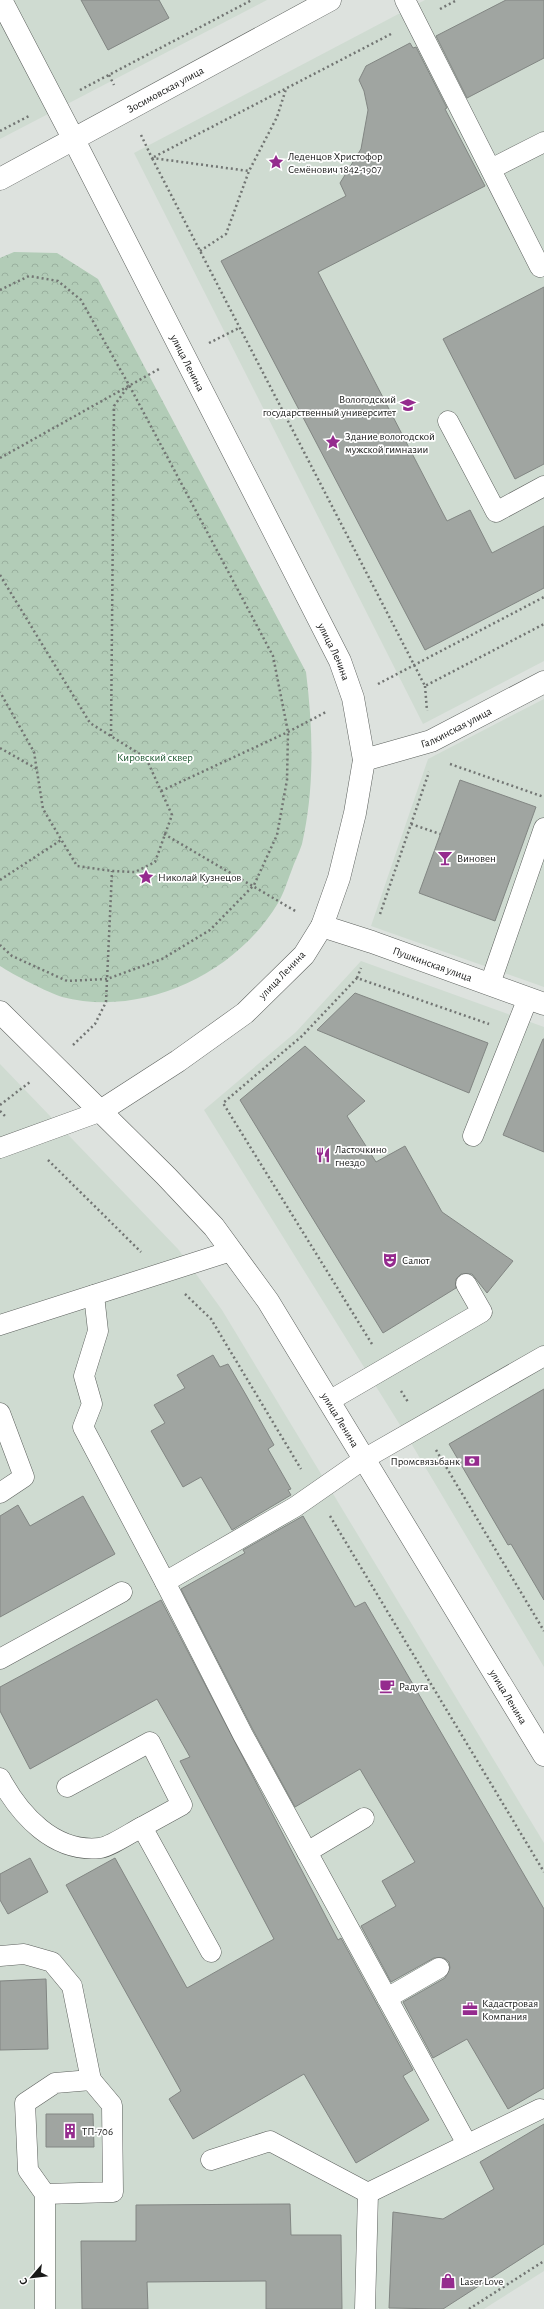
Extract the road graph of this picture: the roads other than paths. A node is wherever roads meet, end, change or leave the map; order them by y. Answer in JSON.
{"nodes":[{"id":1,"x":330,"y":0,"type":"edge"},
{"id":2,"x":405,"y":0,"type":"edge"},
{"id":3,"x":3,"y":12,"type":"edge"},
{"id":4,"x":73,"y":138,"type":"junction"},
{"id":5,"x":544,"y":142,"type":"edge"},
{"id":6,"x":491,"y":169,"type":"junction"},
{"id":7,"x":0,"y":179,"type":"edge"},
{"id":8,"x":540,"y":267,"type":"dead end"},
{"id":9,"x":448,"y":421,"type":"dead end"},
{"id":10,"x":544,"y":486,"type":"edge"},
{"id":11,"x":544,"y":682,"type":"edge"},
{"id":12,"x":364,"y":760,"type":"junction"},
{"id":13,"x":544,"y":828,"type":"edge"},
{"id":14,"x":322,"y":926,"type":"junction"},
{"id":15,"x":490,"y":984,"type":"junction"},
{"id":16,"x":536,"y":1001,"type":"edge"},
{"id":17,"x":0,"y":1012,"type":"edge"},
{"id":18,"x":100,"y":1112,"type":"junction"},
{"id":19,"x":473,"y":1136,"type":"dead end"},
{"id":20,"x":0,"y":1148,"type":"edge"},
{"id":21,"x":231,"y":1251,"type":"junction"},
{"id":22,"x":466,"y":1284,"type":"dead end"},
{"id":23,"x":94,"y":1294,"type":"junction"},
{"id":24,"x":0,"y":1325,"type":"edge"},
{"id":25,"x":544,"y":1356,"type":"edge"},
{"id":26,"x":329,"y":1401,"type":"junction"},
{"id":27,"x":0,"y":1413,"type":"edge"},
{"id":28,"x":364,"y":1459,"type":"junction"},
{"id":29,"x":0,"y":1493,"type":"edge"},
{"id":30,"x":165,"y":1582,"type":"junction"},
{"id":31,"x":122,"y":1592,"type":"dead end"},
{"id":32,"x":0,"y":1659,"type":"edge"},
{"id":33,"x":544,"y":1755,"type":"edge"},
{"id":34,"x":0,"y":1778,"type":"edge"},
{"id":35,"x":67,"y":1787,"type":"dead end"},
{"id":36,"x":364,"y":1818,"type":"dead end"},
{"id":37,"x":142,"y":1827,"type":"junction"},
{"id":38,"x":307,"y":1852,"type":"junction"},
{"id":39,"x":211,"y":1952,"type":"dead end"},
{"id":40,"x":0,"y":1956,"type":"edge"},
{"id":41,"x":439,"y":1968,"type":"dead end"},
{"id":42,"x":387,"y":1998,"type":"junction"},
{"id":43,"x":91,"y":2080,"type":"junction"},
{"id":44,"x":540,"y":2109,"type":"dead end"},
{"id":45,"x":468,"y":2144,"type":"junction"},
{"id":46,"x":211,"y":2160,"type":"dead end"},
{"id":47,"x":368,"y":2193,"type":"junction"},
{"id":48,"x":45,"y":2194,"type":"junction"},
{"id":49,"x":45,"y":2309,"type":"edge"},
{"id":50,"x":365,"y":2309,"type":"edge"}],
"edges":[{"from":1,"to":4,"type":"street","name":"Зосимовская улица"},
{"from":2,"to":6,"type":"lane"},
{"from":3,"to":4,"type":"street","name":"улица Ленина"},
{"from":4,"to":7,"type":"street","name":"Зосимовская улица"},
{"from":4,"to":12,"type":"street","name":"улица Ленина"},
{"from":5,"to":6,"type":"lane"},
{"from":6,"to":8,"type":"lane"},
{"from":9,"to":10,"type":"lane"},
{"from":11,"to":12,"type":"street","name":"Галкинская улица"},
{"from":12,"to":14,"type":"street","name":"улица Ленина"},
{"from":13,"to":15,"type":"lane"},
{"from":14,"to":15,"type":"street","name":"Пушкинская улица"},
{"from":14,"to":18,"type":"street","name":"улица Ленина"},
{"from":15,"to":16,"type":"street","name":"Пушкинская улица"},
{"from":16,"to":19,"type":"lane"},
{"from":17,"to":18,"type":"street","name":"улица Ленина"},
{"from":18,"to":20,"type":"lane"},
{"from":18,"to":21,"type":"street","name":"улица Ленина"},
{"from":21,"to":23,"type":"lane"},
{"from":21,"to":26,"type":"street","name":"улица Ленина"},
{"from":22,"to":26,"type":"lane"},
{"from":23,"to":24,"type":"lane"},
{"from":23,"to":30,"type":"lane"},
{"from":25,"to":28,"type":"lane"},
{"from":26,"to":28,"type":"street","name":"улица Ленина"},
{"from":27,"to":29,"type":"lane"},
{"from":28,"to":30,"type":"lane"},
{"from":28,"to":33,"type":"street","name":"улица Ленина"},
{"from":30,"to":38,"type":"lane"},
{"from":31,"to":32,"type":"lane"},
{"from":34,"to":37,"type":"lane"},
{"from":35,"to":37,"type":"lane"},
{"from":36,"to":38,"type":"lane"},
{"from":37,"to":39,"type":"lane"},
{"from":38,"to":42,"type":"lane"},
{"from":40,"to":43,"type":"lane"},
{"from":41,"to":42,"type":"lane"},
{"from":42,"to":45,"type":"lane"},
{"from":43,"to":48,"type":"lane"},
{"from":43,"to":48,"type":"lane"},
{"from":44,"to":45,"type":"lane"},
{"from":45,"to":47,"type":"lane"},
{"from":46,"to":47,"type":"lane"},
{"from":47,"to":50,"type":"lane"},
{"from":48,"to":49,"type":"lane"}]}
